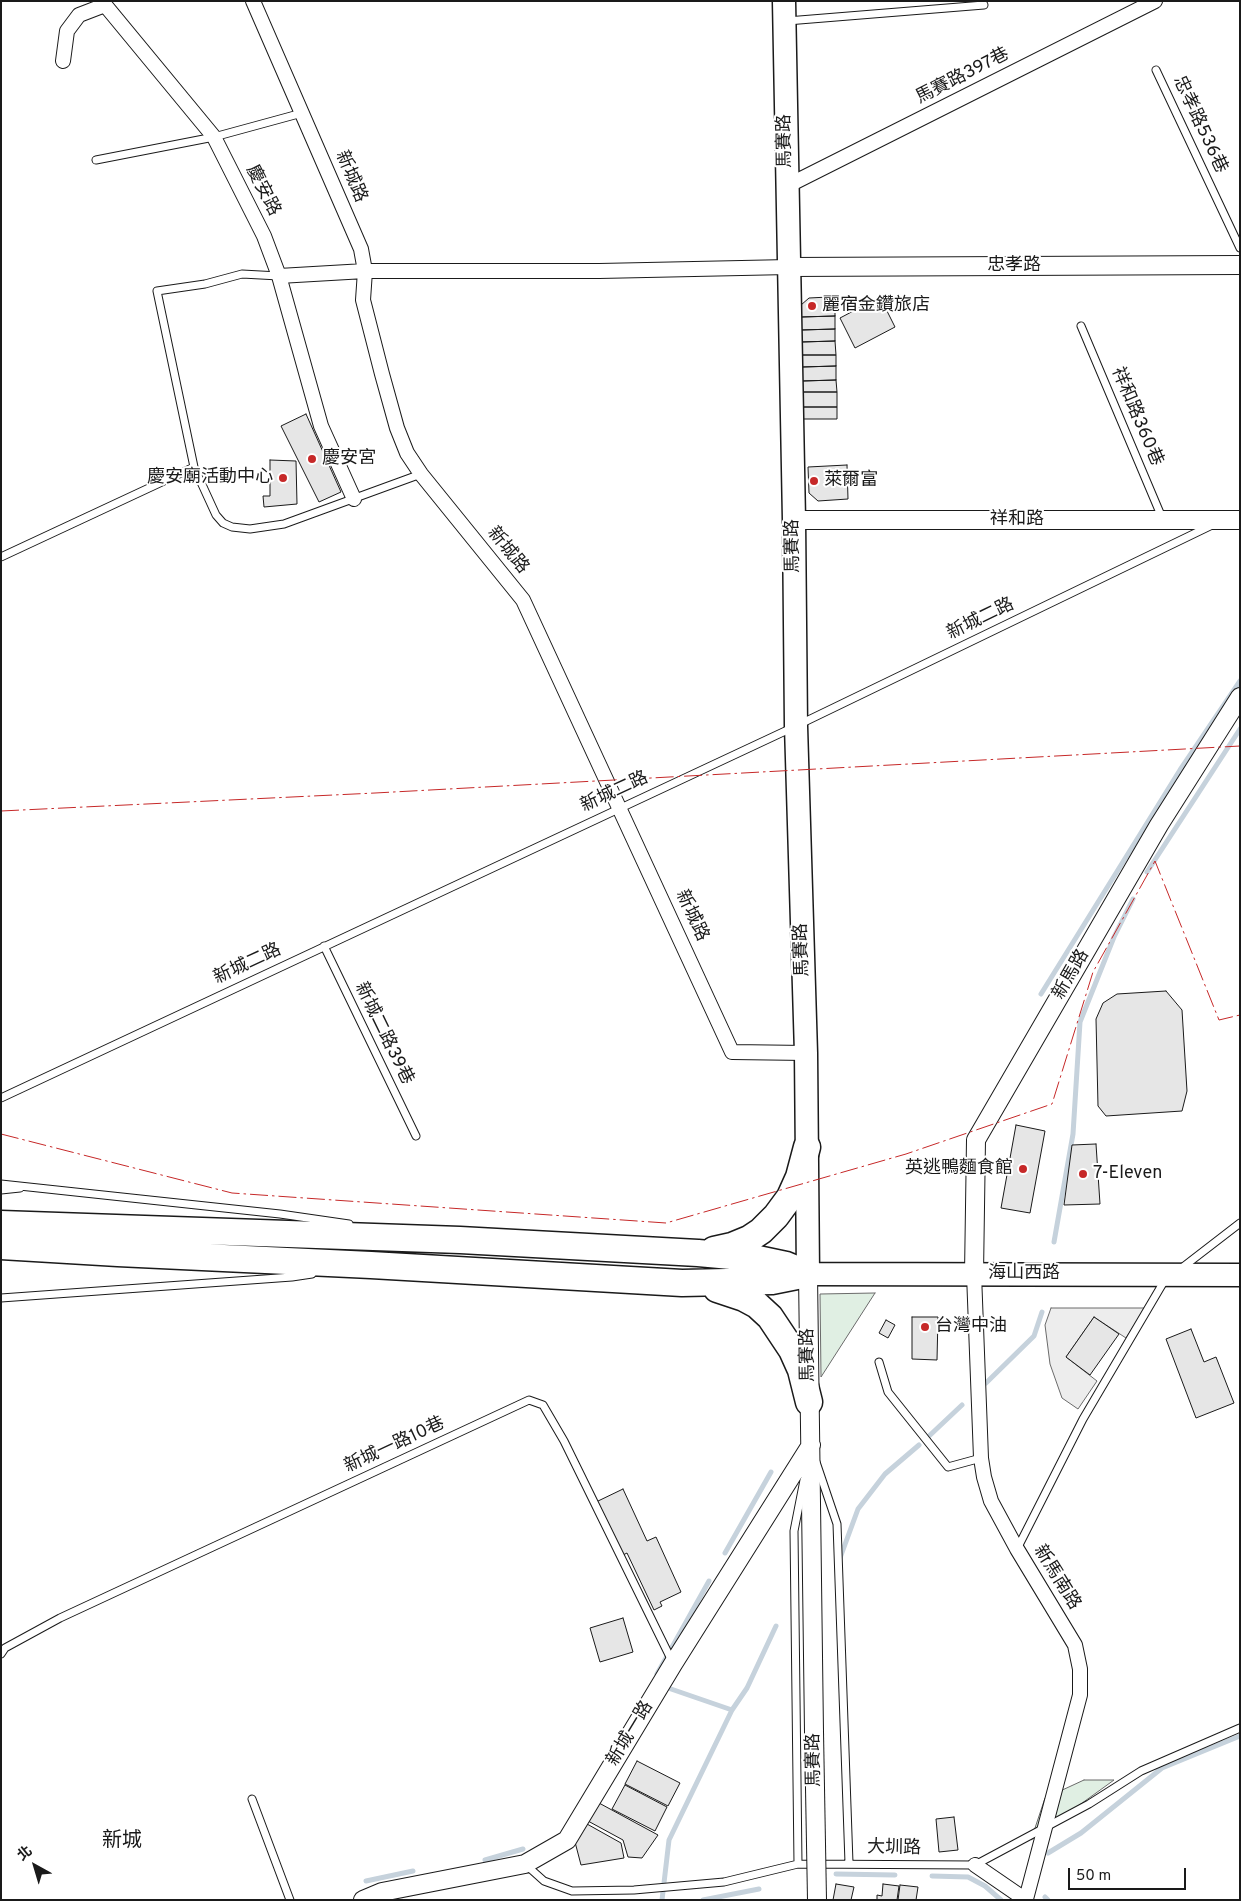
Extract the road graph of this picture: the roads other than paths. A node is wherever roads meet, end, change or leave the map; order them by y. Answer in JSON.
{"nodes":[{"id":1,"x":253,"y":1,"type":"edge"},
{"id":2,"x":1155,"y":1,"type":"edge"},
{"id":3,"x":951,"y":4,"type":"edge"},
{"id":4,"x":984,"y":5,"type":"dead end"},
{"id":5,"x":784,"y":11,"type":"edge"},
{"id":6,"x":63,"y":60,"type":"dead end"},
{"id":7,"x":1156,"y":70,"type":"dead end"},
{"id":8,"x":302,"y":113,"type":"junction"},
{"id":9,"x":214,"y":137,"type":"junction"},
{"id":10,"x":96,"y":160,"type":"dead end"},
{"id":11,"x":788,"y":186,"type":"junction"},
{"id":12,"x":1240,"y":248,"type":"edge"},
{"id":13,"x":1240,"y":266,"type":"edge"},
{"id":14,"x":789,"y":267,"type":"junction"},
{"id":15,"x":365,"y":271,"type":"junction"},
{"id":16,"x":279,"y":276,"type":"junction"},
{"id":17,"x":1081,"y":326,"type":"dead end"},
{"id":18,"x":194,"y":467,"type":"junction"},
{"id":19,"x":421,"y":474,"type":"junction"},
{"id":20,"x":354,"y":499,"type":"junction"},
{"id":21,"x":1240,"y":512,"type":"edge"},
{"id":22,"x":794,"y":520,"type":"junction"},
{"id":23,"x":1163,"y":520,"type":"junction"},
{"id":24,"x":1221,"y":520,"type":"junction"},
{"id":25,"x":1240,"y":520,"type":"edge"},
{"id":26,"x":1,"y":557,"type":"edge"},
{"id":27,"x":1240,"y":698,"type":"edge"},
{"id":28,"x":796,"y":726,"type":"junction"},
{"id":29,"x":620,"y":807,"type":"junction"},
{"id":30,"x":324,"y":946,"type":"junction"},
{"id":31,"x":806,"y":1053,"type":"junction"},
{"id":32,"x":1,"y":1098,"type":"edge"},
{"id":33,"x":416,"y":1136,"type":"dead end"},
{"id":34,"x":807,"y":1147,"type":"junction"},
{"id":35,"x":1,"y":1184,"type":"edge"},
{"id":36,"x":40,"y":1187,"type":"junction"},
{"id":37,"x":1,"y":1190,"type":"edge"},
{"id":38,"x":1240,"y":1223,"type":"edge"},
{"id":39,"x":1,"y":1224,"type":"edge"},
{"id":40,"x":356,"y":1225,"type":"dead end"},
{"id":41,"x":384,"y":1229,"type":"dead end"},
{"id":42,"x":460,"y":1240,"type":"junction"},
{"id":43,"x":1,"y":1246,"type":"edge"},
{"id":44,"x":698,"y":1253,"type":"junction"},
{"id":45,"x":371,"y":1265,"type":"junction"},
{"id":46,"x":327,"y":1272,"type":"dead end"},
{"id":47,"x":318,"y":1273,"type":"dead end"},
{"id":48,"x":808,"y":1274,"type":"junction"},
{"id":49,"x":974,"y":1274,"type":"junction"},
{"id":50,"x":1168,"y":1274,"type":"junction"},
{"id":51,"x":1240,"y":1275,"type":"edge"},
{"id":52,"x":682,"y":1283,"type":"junction"},
{"id":53,"x":1,"y":1298,"type":"edge"},
{"id":54,"x":879,"y":1362,"type":"dead end"},
{"id":55,"x":809,"y":1402,"type":"junction"},
{"id":56,"x":810,"y":1445,"type":"junction"},
{"id":57,"x":981,"y":1458,"type":"junction"},
{"id":58,"x":1017,"y":1549,"type":"junction"},
{"id":59,"x":1,"y":1654,"type":"edge"},
{"id":60,"x":673,"y":1664,"type":"junction"},
{"id":61,"x":1240,"y":1728,"type":"edge"},
{"id":62,"x":252,"y":1799,"type":"dead end"},
{"id":63,"x":1044,"y":1829,"type":"junction"},
{"id":64,"x":849,"y":1863,"type":"junction"},
{"id":65,"x":525,"y":1864,"type":"junction"},
{"id":66,"x":798,"y":1864,"type":"junction"},
{"id":67,"x":975,"y":1865,"type":"junction"},
{"id":68,"x":1026,"y":1899,"type":"edge"},
{"id":69,"x":290,"y":1900,"type":"edge"},
{"id":70,"x":362,"y":1900,"type":"edge"},
{"id":71,"x":817,"y":1900,"type":"edge"}],
"edges":[{"from":1,"to":8,"type":"street","name":"新城路"},
{"from":2,"to":11,"type":"street","name":"馬賽路397巷"},
{"from":3,"to":4,"type":"lane"},
{"from":3,"to":5,"type":"lane"},
{"from":5,"to":11,"type":"main road","name":"馬賽路"},
{"from":6,"to":9,"type":"street","name":"慶安路"},
{"from":7,"to":12,"type":"lane","name":"忠孝路536巷"},
{"from":8,"to":9,"type":"lane"},
{"from":8,"to":15,"type":"street","name":"新城路"},
{"from":9,"to":10,"type":"lane"},
{"from":9,"to":16,"type":"street","name":"慶安路"},
{"from":11,"to":14,"type":"main road","name":"馬賽路"},
{"from":13,"to":14,"type":"street","name":"忠孝路"},
{"from":14,"to":15,"type":"street"},
{"from":14,"to":22,"type":"main road","name":"馬賽路"},
{"from":15,"to":16,"type":"street"},
{"from":15,"to":19,"type":"street","name":"新城路"},
{"from":16,"to":18,"type":"lane"},
{"from":16,"to":20,"type":"street","name":"慶安路"},
{"from":17,"to":23,"type":"lane","name":"祥和路360巷"},
{"from":18,"to":20,"type":"lane"},
{"from":18,"to":26,"type":"lane"},
{"from":19,"to":20,"type":"lane"},
{"from":19,"to":29,"type":"street","name":"新城路"},
{"from":21,"to":24,"type":"lane","name":"新城二路"},
{"from":22,"to":23,"type":"street","name":"祥和路"},
{"from":22,"to":28,"type":"main road","name":"馬賽路"},
{"from":23,"to":24,"type":"street","name":"祥和路"},
{"from":24,"to":25,"type":"street","name":"祥和路"},
{"from":24,"to":28,"type":"lane","name":"新城二路"},
{"from":27,"to":49,"type":"street","name":"新馬路"},
{"from":28,"to":29,"type":"lane","name":"新城二路"},
{"from":28,"to":31,"type":"main road","name":"馬賽路"},
{"from":29,"to":30,"type":"lane","name":"新城二路"},
{"from":29,"to":31,"type":"street","name":"新城路"},
{"from":30,"to":32,"type":"lane","name":"新城二路"},
{"from":30,"to":33,"type":"lane","name":"新城二路39巷"},
{"from":31,"to":34,"type":"main road","name":"馬賽路"},
{"from":34,"to":44,"type":"highway"},
{"from":34,"to":48,"type":"main road","name":"馬賽路"},
{"from":35,"to":36,"type":"lane"},
{"from":36,"to":37,"type":"lane"},
{"from":36,"to":40,"type":"lane"},
{"from":38,"to":50,"type":"lane"},
{"from":39,"to":42,"type":"highway"},
{"from":41,"to":42,"type":"lane"},
{"from":42,"to":44,"type":"highway"},
{"from":43,"to":45,"type":"highway"},
{"from":44,"to":48,"type":"highway"},
{"from":45,"to":46,"type":"lane"},
{"from":45,"to":52,"type":"highway"},
{"from":47,"to":53,"type":"lane"},
{"from":48,"to":49,"type":"main road","name":"海山西路"},
{"from":48,"to":52,"type":"highway"},
{"from":48,"to":55,"type":"street","name":"馬賽路"},
{"from":49,"to":50,"type":"main road","name":"海山西路"},
{"from":49,"to":57,"type":"street","name":"新馬南路"},
{"from":50,"to":51,"type":"main road","name":"海山西路"},
{"from":50,"to":58,"type":"lane"},
{"from":52,"to":55,"type":"highway"},
{"from":54,"to":57,"type":"lane"},
{"from":55,"to":56,"type":"street","name":"馬賽路"},
{"from":56,"to":60,"type":"street","name":"新城一路"},
{"from":56,"to":64,"type":"lane"},
{"from":56,"to":66,"type":"lane"},
{"from":56,"to":71,"type":"street","name":"馬賽路","bridge":true},
{"from":57,"to":58,"type":"street","name":"新馬南路"},
{"from":58,"to":63,"type":"street","name":"新馬南路"},
{"from":59,"to":60,"type":"lane","name":"新城一路10巷"},
{"from":60,"to":65,"type":"street","name":"新城一路"},
{"from":61,"to":63,"type":"lane","name":"大圳路"},
{"from":62,"to":69,"type":"lane"},
{"from":63,"to":67,"type":"lane","name":"大圳路"},
{"from":63,"to":68,"type":"street","name":"新馬南路"},
{"from":64,"to":66,"type":"lane","name":"大圳路"},
{"from":64,"to":67,"type":"lane","name":"大圳路"},
{"from":65,"to":66,"type":"lane","name":"大圳路"},
{"from":65,"to":70,"type":"street","name":"新城一路"},
{"from":67,"to":68,"type":"street"}]}
